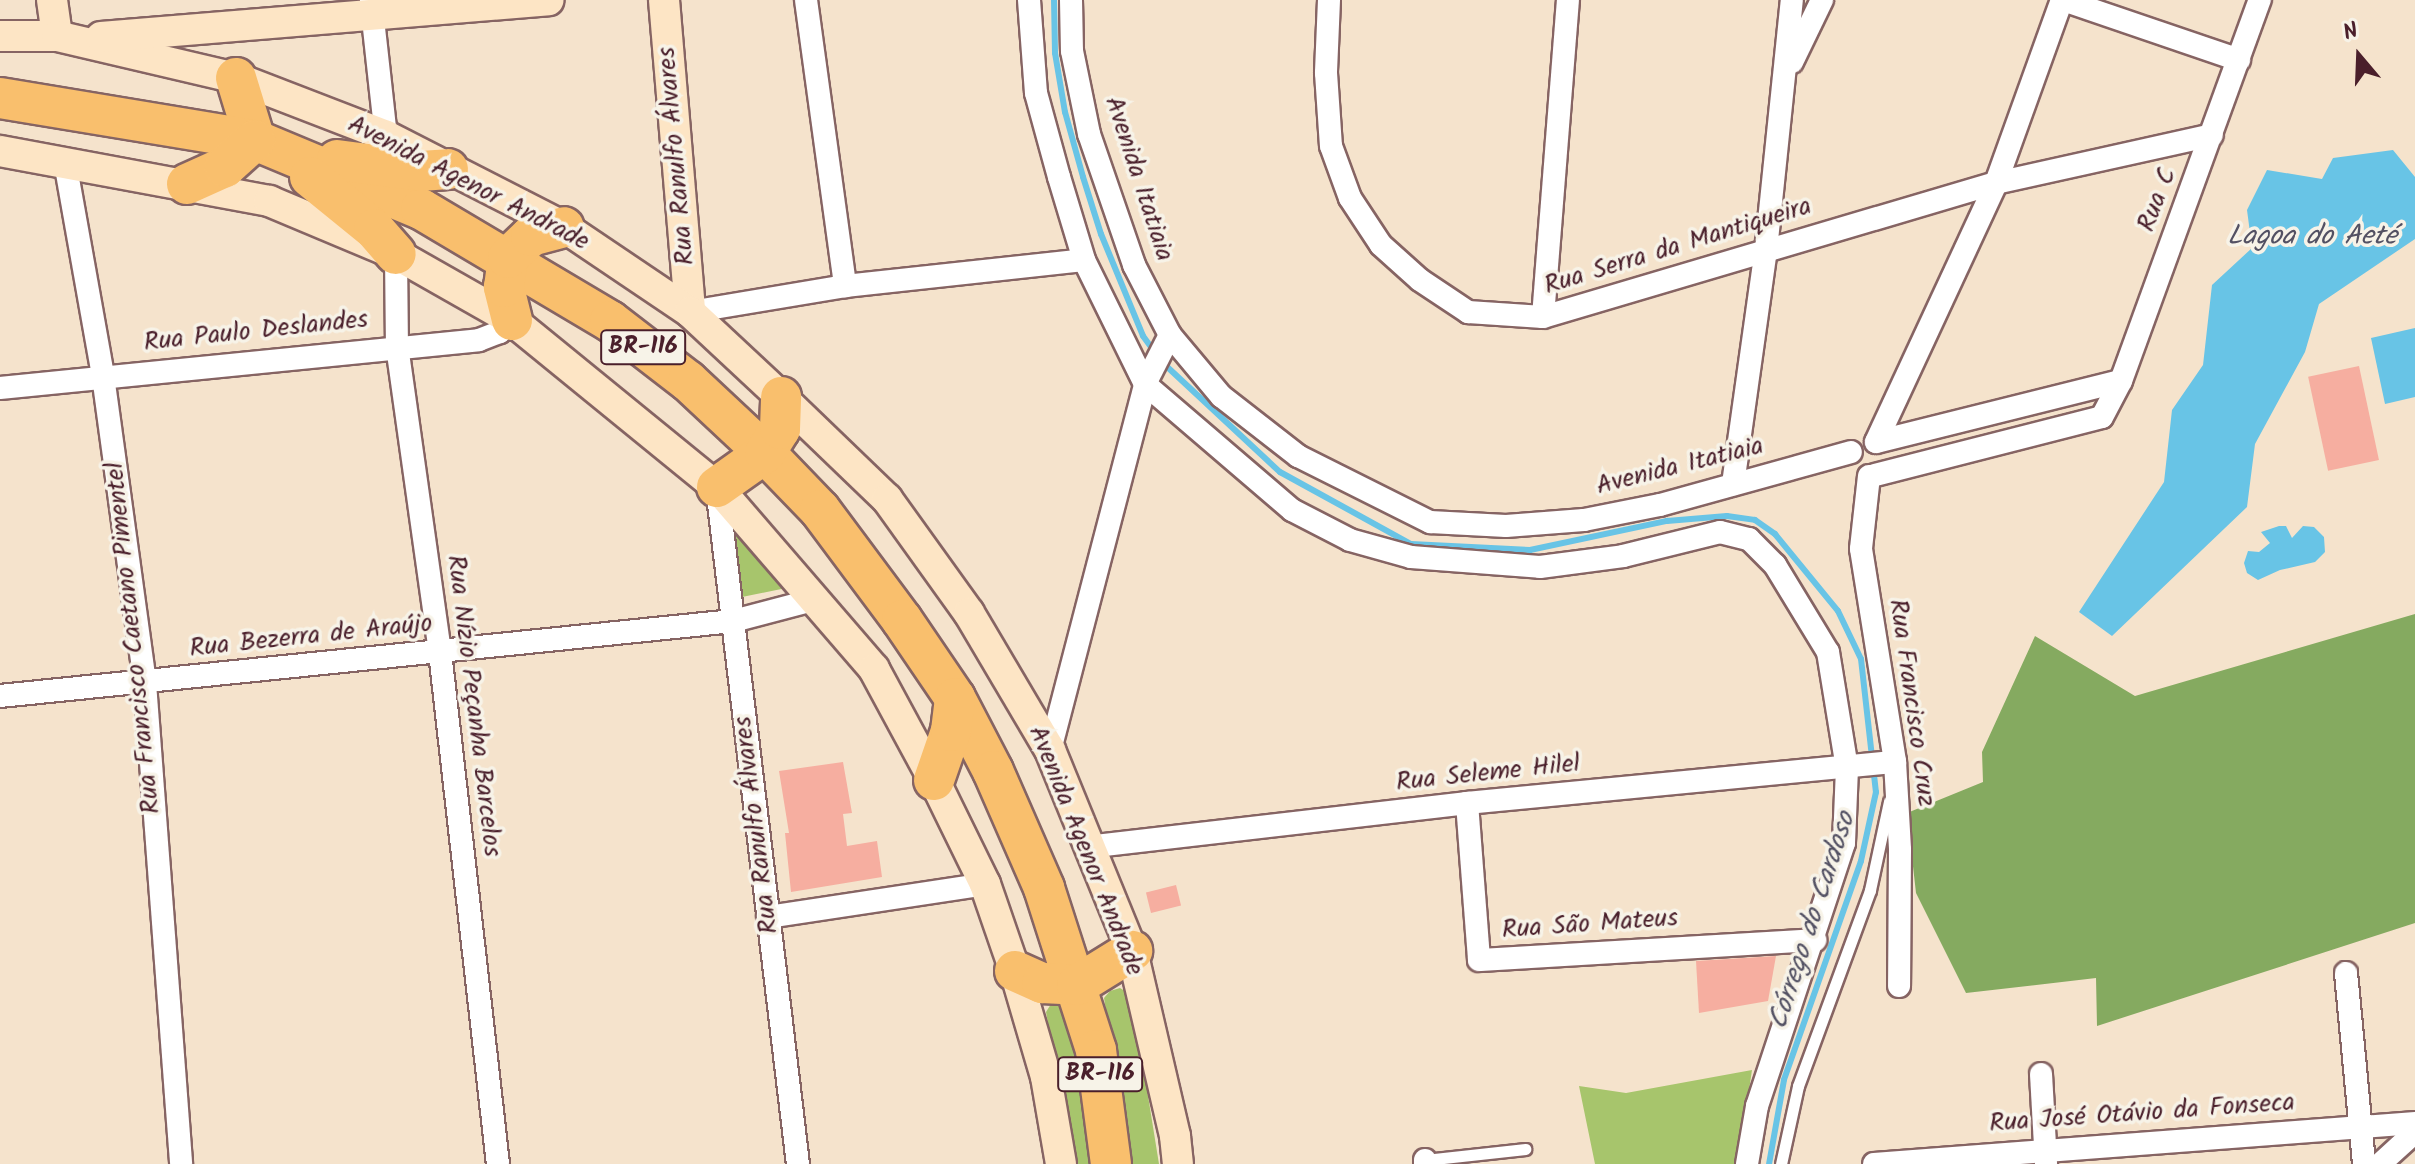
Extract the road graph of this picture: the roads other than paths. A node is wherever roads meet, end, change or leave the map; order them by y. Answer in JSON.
{"nodes":[{"id":1,"x":52,"y":0,"type":"edge"},
{"id":2,"x":548,"y":0,"type":"edge"},
{"id":3,"x":664,"y":0,"type":"edge"},
{"id":4,"x":806,"y":0,"type":"edge"},
{"id":5,"x":1029,"y":0,"type":"edge"},
{"id":6,"x":1071,"y":0,"type":"edge"},
{"id":7,"x":1329,"y":0,"type":"edge"},
{"id":8,"x":1568,"y":0,"type":"edge"},
{"id":9,"x":1792,"y":0,"type":"edge"},
{"id":10,"x":1822,"y":0,"type":"edge"},
{"id":11,"x":2062,"y":0,"type":"edge"},
{"id":12,"x":2260,"y":0,"type":"edge"},
{"id":13,"x":372,"y":8,"type":"edge"},
{"id":14,"x":0,"y":36,"type":"edge"},
{"id":15,"x":66,"y":38,"type":"junction"},
{"id":16,"x":2239,"y":60,"type":"junction"},
{"id":17,"x":1787,"y":74,"type":"junction"},
{"id":18,"x":236,"y":78,"type":"junction"},
{"id":19,"x":0,"y":98,"type":"edge"},
{"id":20,"x":2212,"y":135,"type":"junction"},
{"id":21,"x":386,"y":136,"type":"junction"},
{"id":22,"x":255,"y":140,"type":"junction"},
{"id":23,"x":0,"y":151,"type":"edge"},
{"id":24,"x":300,"y":160,"type":"junction"},
{"id":25,"x":65,"y":162,"type":"junction"},
{"id":26,"x":448,"y":169,"type":"junction"},
{"id":27,"x":1996,"y":183,"type":"junction"},
{"id":28,"x":187,"y":184,"type":"junction"},
{"id":29,"x":564,"y":227,"type":"junction"},
{"id":30,"x":1766,"y":250,"type":"junction"},
{"id":31,"x":396,"y":254,"type":"junction"},
{"id":32,"x":508,"y":258,"type":"junction"},
{"id":33,"x":1084,"y":260,"type":"junction"},
{"id":34,"x":845,"y":286,"type":"junction"},
{"id":35,"x":690,"y":312,"type":"junction"},
{"id":36,"x":1543,"y":317,"type":"junction"},
{"id":37,"x":512,"y":320,"type":"junction"},
{"id":38,"x":1170,"y":335,"type":"junction"},
{"id":39,"x":397,"y":346,"type":"junction"},
{"id":40,"x":103,"y":376,"type":"junction"},
{"id":41,"x":2121,"y":381,"type":"junction"},
{"id":42,"x":1145,"y":384,"type":"junction"},
{"id":43,"x":0,"y":388,"type":"edge"},
{"id":44,"x":781,"y":397,"type":"junction"},
{"id":45,"x":1876,"y":442,"type":"junction"},
{"id":46,"x":1851,"y":452,"type":"junction"},
{"id":47,"x":765,"y":453,"type":"junction"},
{"id":48,"x":1872,"y":476,"type":"junction"},
{"id":49,"x":1733,"y":484,"type":"junction"},
{"id":50,"x":717,"y":487,"type":"junction"},
{"id":51,"x":817,"y":599,"type":"junction"},
{"id":52,"x":733,"y":621,"type":"junction"},
{"id":53,"x":440,"y":652,"type":"junction"},
{"id":54,"x":145,"y":683,"type":"junction"},
{"id":55,"x":0,"y":696,"type":"edge"},
{"id":56,"x":955,"y":698,"type":"junction"},
{"id":57,"x":1050,"y":750,"type":"junction"},
{"id":58,"x":1895,"y":762,"type":"junction"},
{"id":59,"x":1847,"y":768,"type":"junction"},
{"id":60,"x":934,"y":780,"type":"junction"},
{"id":61,"x":1467,"y":803,"type":"junction"},
{"id":62,"x":1087,"y":847,"type":"junction"},
{"id":63,"x":985,"y":884,"type":"junction"},
{"id":64,"x":768,"y":917,"type":"junction"},
{"id":65,"x":1815,"y":940,"type":"junction"},
{"id":66,"x":1132,"y":951,"type":"junction"},
{"id":67,"x":1015,"y":971,"type":"junction"},
{"id":68,"x":2346,"y":973,"type":"dead end"},
{"id":69,"x":1077,"y":985,"type":"junction"},
{"id":70,"x":1899,"y":986,"type":"dead end"},
{"id":71,"x":2041,"y":1074,"type":"dead end"},
{"id":72,"x":2415,"y":1123,"type":"edge"},
{"id":73,"x":2361,"y":1127,"type":"junction"},
{"id":74,"x":2415,"y":1132,"type":"edge"},
{"id":75,"x":1525,"y":1149,"type":"dead end"},
{"id":76,"x":2045,"y":1156,"type":"edge"},
{"id":77,"x":1425,"y":1162,"type":"edge"},
{"id":78,"x":181,"y":1164,"type":"edge"},
{"id":79,"x":498,"y":1164,"type":"edge"},
{"id":80,"x":798,"y":1164,"type":"edge"},
{"id":81,"x":1061,"y":1164,"type":"edge"},
{"id":82,"x":1111,"y":1164,"type":"edge"},
{"id":83,"x":1178,"y":1164,"type":"edge"},
{"id":84,"x":1747,"y":1164,"type":"edge"},
{"id":85,"x":1781,"y":1164,"type":"edge"},
{"id":86,"x":1874,"y":1164,"type":"edge"},
{"id":87,"x":2364,"y":1164,"type":"edge"},
{"id":88,"x":2380,"y":1164,"type":"edge"}],
"edges":[{"from":1,"to":15,"type":"main road"},
{"from":2,"to":13,"type":"main road"},
{"from":3,"to":35,"type":"main road","name":"Rua Ranulfo Álvares"},
{"from":4,"to":34,"type":"street"},
{"from":5,"to":33,"type":"street"},
{"from":6,"to":38,"type":"street","name":"Avenida Itatiaia"},
{"from":7,"to":36,"type":"street","name":"Rua Serra da Mantiqueira"},
{"from":8,"to":36,"type":"street"},
{"from":9,"to":17,"type":"street"},
{"from":10,"to":17,"type":"street"},
{"from":11,"to":16,"type":"street"},
{"from":11,"to":27,"type":"street"},
{"from":12,"to":16,"type":"street","name":"Rua C"},
{"from":13,"to":15,"type":"main road"},
{"from":13,"to":21,"type":"street"},
{"from":14,"to":15,"type":"main road","name":"Avenida Agenor Andrade"},
{"from":15,"to":18,"type":"main road","name":"Avenida Agenor Andrade"},
{"from":16,"to":20,"type":"street","name":"Rua C"},
{"from":17,"to":30,"type":"street"},
{"from":18,"to":21,"type":"main road","name":"Avenida Agenor Andrade"},
{"from":18,"to":22,"type":"highway"},
{"from":19,"to":22,"type":"highway","number":"BR-116"},
{"from":20,"to":27,"type":"street","name":"Rua Serra da Mantiqueira"},
{"from":20,"to":41,"type":"street","name":"Rua C"},
{"from":21,"to":26,"type":"main road","name":"Avenida Agenor Andrade"},
{"from":22,"to":24,"type":"highway","number":"BR-116"},
{"from":22,"to":28,"type":"highway"},
{"from":23,"to":25,"type":"main road"},
{"from":24,"to":26,"type":"highway"},
{"from":24,"to":31,"type":"highway"},
{"from":24,"to":32,"type":"highway","number":"BR-116"},
{"from":25,"to":28,"type":"main road"},
{"from":25,"to":40,"type":"street","name":"Rua Francisco Caetano Pimentel"},
{"from":26,"to":29,"type":"main road","name":"Avenida Agenor Andrade"},
{"from":27,"to":30,"type":"street","name":"Rua Serra da Mantiqueira"},
{"from":27,"to":45,"type":"street"},
{"from":28,"to":31,"type":"main road"},
{"from":29,"to":32,"type":"highway"},
{"from":29,"to":35,"type":"main road","name":"Avenida Agenor Andrade"},
{"from":30,"to":36,"type":"street","name":"Rua Serra da Mantiqueira"},
{"from":30,"to":49,"type":"street"},
{"from":31,"to":37,"type":"main road"},
{"from":31,"to":39,"type":"street","name":"Rua Nízio Peçanha Barcelos"},
{"from":32,"to":37,"type":"highway"},
{"from":32,"to":47,"type":"highway","number":"BR-116"},
{"from":33,"to":34,"type":"street"},
{"from":33,"to":42,"type":"street"},
{"from":34,"to":35,"type":"street"},
{"from":35,"to":44,"type":"main road","name":"Avenida Agenor Andrade"},
{"from":37,"to":39,"type":"street","name":"Rua Paulo Deslandes"},
{"from":37,"to":50,"type":"main road"},
{"from":38,"to":42,"type":"street"},
{"from":38,"to":49,"type":"street","name":"Avenida Itatiaia"},
{"from":39,"to":40,"type":"street","name":"Rua Paulo Deslandes"},
{"from":39,"to":53,"type":"street","name":"Rua Nízio Peçanha Barcelos"},
{"from":40,"to":43,"type":"street","name":"Rua Paulo Deslandes"},
{"from":40,"to":54,"type":"street","name":"Rua Francisco Caetano Pimentel"},
{"from":41,"to":45,"type":"street","name":"Avenida Itatiaia"},
{"from":41,"to":48,"type":"street","name":"Rua C"},
{"from":42,"to":57,"type":"street"},
{"from":42,"to":59,"type":"street"},
{"from":44,"to":47,"type":"highway"},
{"from":44,"to":57,"type":"main road","name":"Avenida Agenor Andrade"},
{"from":45,"to":46,"type":"street","name":"Avenida Itatiaia"},
{"from":45,"to":48,"type":"street"},
{"from":46,"to":48,"type":"street"},
{"from":46,"to":49,"type":"street","name":"Avenida Itatiaia"},
{"from":47,"to":50,"type":"highway"},
{"from":47,"to":56,"type":"highway","number":"BR-116"},
{"from":48,"to":58,"type":"street","name":"Rua Francisco Cruz"},
{"from":50,"to":51,"type":"main road"},
{"from":50,"to":52,"type":"street","name":"Rua Ranulfo Álvares"},
{"from":51,"to":52,"type":"street","name":"Rua Bezerra de Araújo"},
{"from":51,"to":60,"type":"main road"},
{"from":52,"to":53,"type":"street","name":"Rua Bezerra de Araújo"},
{"from":52,"to":64,"type":"street","name":"Rua Ranulfo Álvares"},
{"from":53,"to":54,"type":"street","name":"Rua Bezerra de Araújo"},
{"from":53,"to":79,"type":"street","name":"Rua Nízio Peçanha Barcelos"},
{"from":54,"to":55,"type":"street","name":"Rua Bezerra de Araújo"},
{"from":54,"to":78,"type":"street","name":"Rua Francisco Caetano Pimentel"},
{"from":56,"to":60,"type":"highway"},
{"from":56,"to":69,"type":"highway","number":"BR-116"},
{"from":57,"to":62,"type":"main road","name":"Avenida Agenor Andrade"},
{"from":58,"to":59,"type":"street","name":"Rua Seleme Hilel"},
{"from":58,"to":70,"type":"street","name":"Rua Francisco Cruz"},
{"from":58,"to":85,"type":"lane"},
{"from":59,"to":61,"type":"street","name":"Rua Seleme Hilel"},
{"from":59,"to":65,"type":"street"},
{"from":60,"to":63,"type":"main road"},
{"from":61,"to":62,"type":"street","name":"Rua Seleme Hilel"},
{"from":61,"to":65,"type":"street","name":"Rua São Mateus"},
{"from":62,"to":66,"type":"main road","name":"Avenida Agenor Andrade"},
{"from":63,"to":64,"type":"street"},
{"from":63,"to":67,"type":"main road"},
{"from":64,"to":80,"type":"street","name":"Rua Ranulfo Álvares"},
{"from":65,"to":84,"type":"street"},
{"from":66,"to":69,"type":"highway"},
{"from":66,"to":83,"type":"main road","name":"Avenida Agenor Andrade"},
{"from":67,"to":69,"type":"highway"},
{"from":67,"to":81,"type":"main road"},
{"from":68,"to":73,"type":"street"},
{"from":69,"to":82,"type":"highway","number":"BR-116"},
{"from":71,"to":76,"type":"street"},
{"from":72,"to":73,"type":"street","name":"Rua José Otávio da Fonseca"},
{"from":73,"to":76,"type":"street","name":"Rua José Otávio da Fonseca"},
{"from":73,"to":87,"type":"street"},
{"from":74,"to":88,"type":"street"},
{"from":75,"to":77,"type":"lane"},
{"from":76,"to":86,"type":"street","name":"Rua José Otávio da Fonseca"}]}
